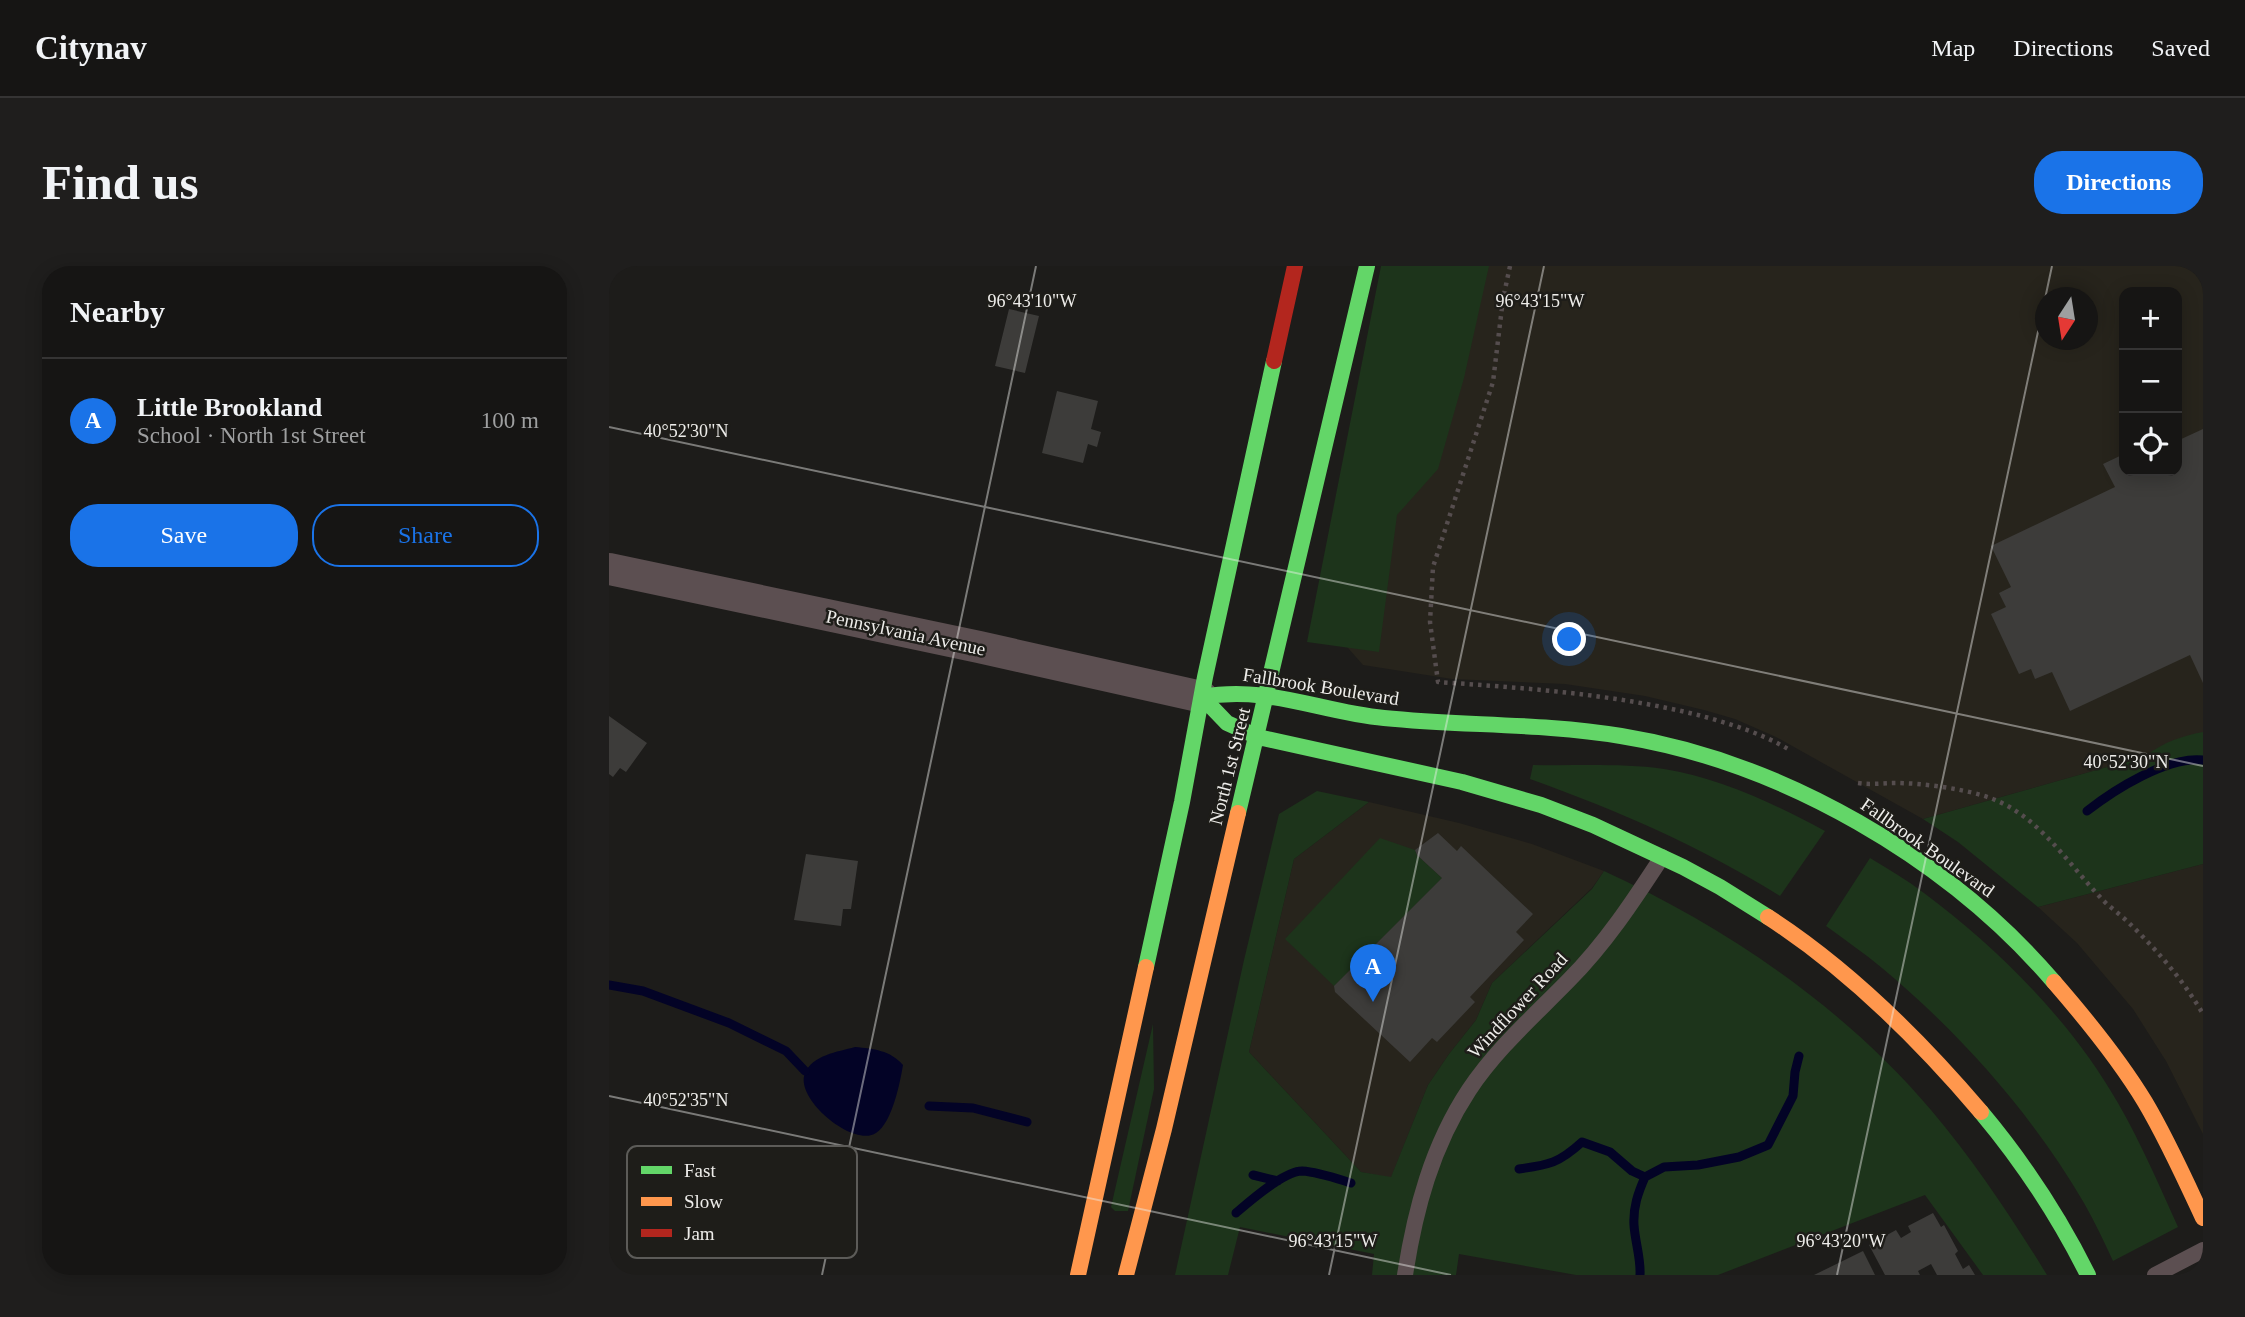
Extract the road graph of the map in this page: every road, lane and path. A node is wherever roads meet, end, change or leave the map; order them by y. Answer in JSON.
{"nodes":[{"id":1,"x":1294,"y":266,"type":"edge"},
{"id":2,"x":1367,"y":266,"type":"edge"},
{"id":3,"x":1510,"y":266,"type":"edge"},
{"id":4,"x":609,"y":569,"type":"edge"},
{"id":5,"x":1438,"y":682,"type":"dead end"},
{"id":6,"x":1268,"y":696,"type":"junction"},
{"id":7,"x":1202,"y":697,"type":"junction"},
{"id":8,"x":1258,"y":737,"type":"junction"},
{"id":9,"x":1662,"y":857,"type":"junction"},
{"id":10,"x":2203,"y":1218,"type":"edge"},
{"id":11,"x":2203,"y":1250,"type":"edge"},
{"id":12,"x":1078,"y":1275,"type":"edge"},
{"id":13,"x":1126,"y":1275,"type":"edge"},
{"id":14,"x":1405,"y":1275,"type":"edge"},
{"id":15,"x":2088,"y":1275,"type":"edge"},
{"id":16,"x":2155,"y":1275,"type":"edge"}],
"edges":[{"from":1,"to":7,"type":"street","name":"North 1st Street"},
{"from":2,"to":6,"type":"street","name":"North 1st Street"},
{"from":3,"to":5,"type":"path"},
{"from":4,"to":7,"type":"street","name":"Pennsylvania Avenue"},
{"from":6,"to":7,"type":"street","name":"Fallbrook Boulevard"},
{"from":6,"to":8,"type":"street","name":"North 1st Street"},
{"from":6,"to":10,"type":"street","name":"Fallbrook Boulevard"},
{"from":7,"to":8,"type":"street"},
{"from":7,"to":12,"type":"street","name":"North 1st Street"},
{"from":8,"to":9,"type":"street"},
{"from":8,"to":13,"type":"street","name":"North 1st Street"},
{"from":9,"to":14,"type":"lane","name":"Windflower Road"},
{"from":9,"to":15,"type":"street"},
{"from":11,"to":16,"type":"lane"}]}
